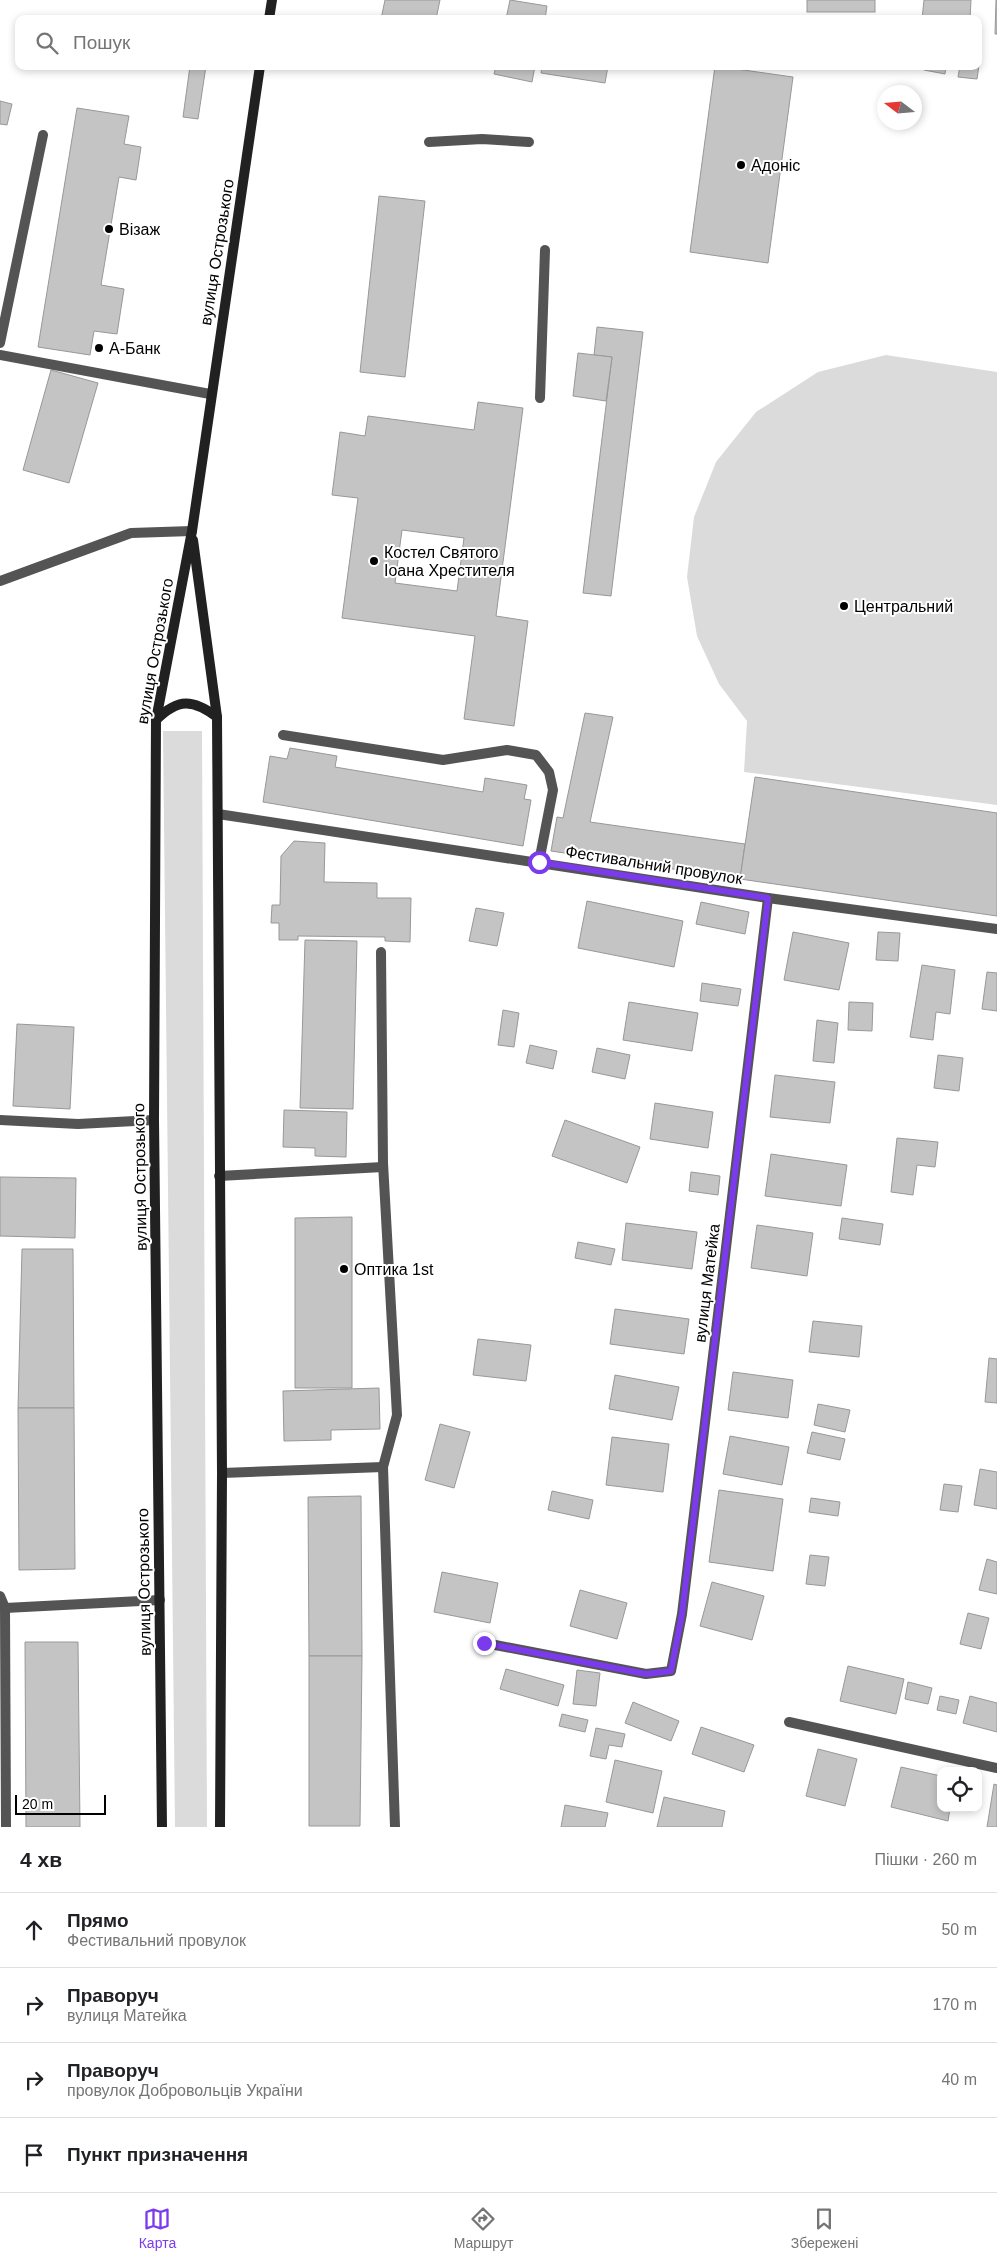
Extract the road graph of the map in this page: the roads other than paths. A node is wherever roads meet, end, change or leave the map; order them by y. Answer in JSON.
{"nodes":[{"id":1,"x":272,"y":0,"type":"edge"},
{"id":2,"x":270,"y":15,"type":"edge"},
{"id":3,"x":259,"y":70,"type":"edge"},
{"id":4,"x":43,"y":135,"type":"dead end"},
{"id":5,"x":429,"y":142,"type":"dead end"},
{"id":6,"x":529,"y":142,"type":"dead end"},
{"id":7,"x":545,"y":250,"type":"dead end"},
{"id":8,"x":0,"y":343,"type":"edge"},
{"id":9,"x":0,"y":355,"type":"edge"},
{"id":10,"x":210,"y":394,"type":"junction"},
{"id":11,"x":540,"y":398,"type":"dead end"},
{"id":12,"x":192,"y":531,"type":"junction"},
{"id":13,"x":0,"y":581,"type":"edge"},
{"id":14,"x":218,"y":716,"type":"junction"},
{"id":15,"x":156,"y":720,"type":"junction"},
{"id":16,"x":283,"y":735,"type":"dead end"},
{"id":17,"x":218,"y":814,"type":"junction"},
{"id":18,"x":539,"y":862,"type":"junction"},
{"id":19,"x":768,"y":898,"type":"junction"},
{"id":20,"x":997,"y":929,"type":"edge"},
{"id":21,"x":381,"y":952,"type":"dead end"},
{"id":22,"x":0,"y":1120,"type":"edge"},
{"id":23,"x":154,"y":1120,"type":"junction"},
{"id":24,"x":383,"y":1167,"type":"junction"},
{"id":25,"x":219,"y":1176,"type":"junction"},
{"id":26,"x":383,"y":1467,"type":"junction"},
{"id":27,"x":222,"y":1473,"type":"junction"},
{"id":28,"x":0,"y":1596,"type":"edge"},
{"id":29,"x":160,"y":1600,"type":"junction"},
{"id":30,"x":5,"y":1608,"type":"junction"},
{"id":31,"x":484,"y":1643,"type":"dead end"},
{"id":32,"x":789,"y":1722,"type":"dead end"},
{"id":33,"x":997,"y":1768,"type":"edge"},
{"id":34,"x":6,"y":1827,"type":"edge"},
{"id":35,"x":162,"y":1827,"type":"edge"},
{"id":36,"x":220,"y":1827,"type":"edge"},
{"id":37,"x":395,"y":1827,"type":"edge"}],
"edges":[{"from":1,"to":2,"type":"main road"},
{"from":3,"to":10,"type":"main road","name":"вулиця Острозького"},
{"from":4,"to":8,"type":"street"},
{"from":5,"to":6,"type":"street"},
{"from":7,"to":11,"type":"street"},
{"from":9,"to":10,"type":"street"},
{"from":10,"to":12,"type":"main road","name":"вулиця Острозького"},
{"from":12,"to":13,"type":"street"},
{"from":12,"to":14,"type":"main road","name":"вулиця Острозького"},
{"from":12,"to":15,"type":"main road","name":"вулиця Острозького"},
{"from":14,"to":15,"type":"main road"},
{"from":14,"to":17,"type":"main road","name":"вулиця Острозького"},
{"from":15,"to":23,"type":"main road","name":"вулиця Острозького"},
{"from":16,"to":18,"type":"street"},
{"from":17,"to":18,"type":"street","name":"Фестивальний провулок"},
{"from":17,"to":25,"type":"main road","name":"вулиця Острозького"},
{"from":18,"to":19,"type":"street","name":"Фестивальний провулок"},
{"from":19,"to":20,"type":"street","name":"Фестивальний провулок"},
{"from":19,"to":31,"type":"street","name":"вулиця Матейка"},
{"from":21,"to":24,"type":"street"},
{"from":22,"to":23,"type":"street"},
{"from":23,"to":29,"type":"main road","name":"вулиця Острозького"},
{"from":24,"to":25,"type":"street"},
{"from":24,"to":26,"type":"street"},
{"from":25,"to":27,"type":"main road","name":"вулиця Острозького"},
{"from":26,"to":27,"type":"street"},
{"from":26,"to":37,"type":"street"},
{"from":27,"to":36,"type":"main road","name":"вулиця Острозького"},
{"from":28,"to":30,"type":"street"},
{"from":29,"to":30,"type":"street"},
{"from":29,"to":35,"type":"main road","name":"вулиця Острозького"},
{"from":30,"to":34,"type":"street"},
{"from":32,"to":33,"type":"street"}]}
